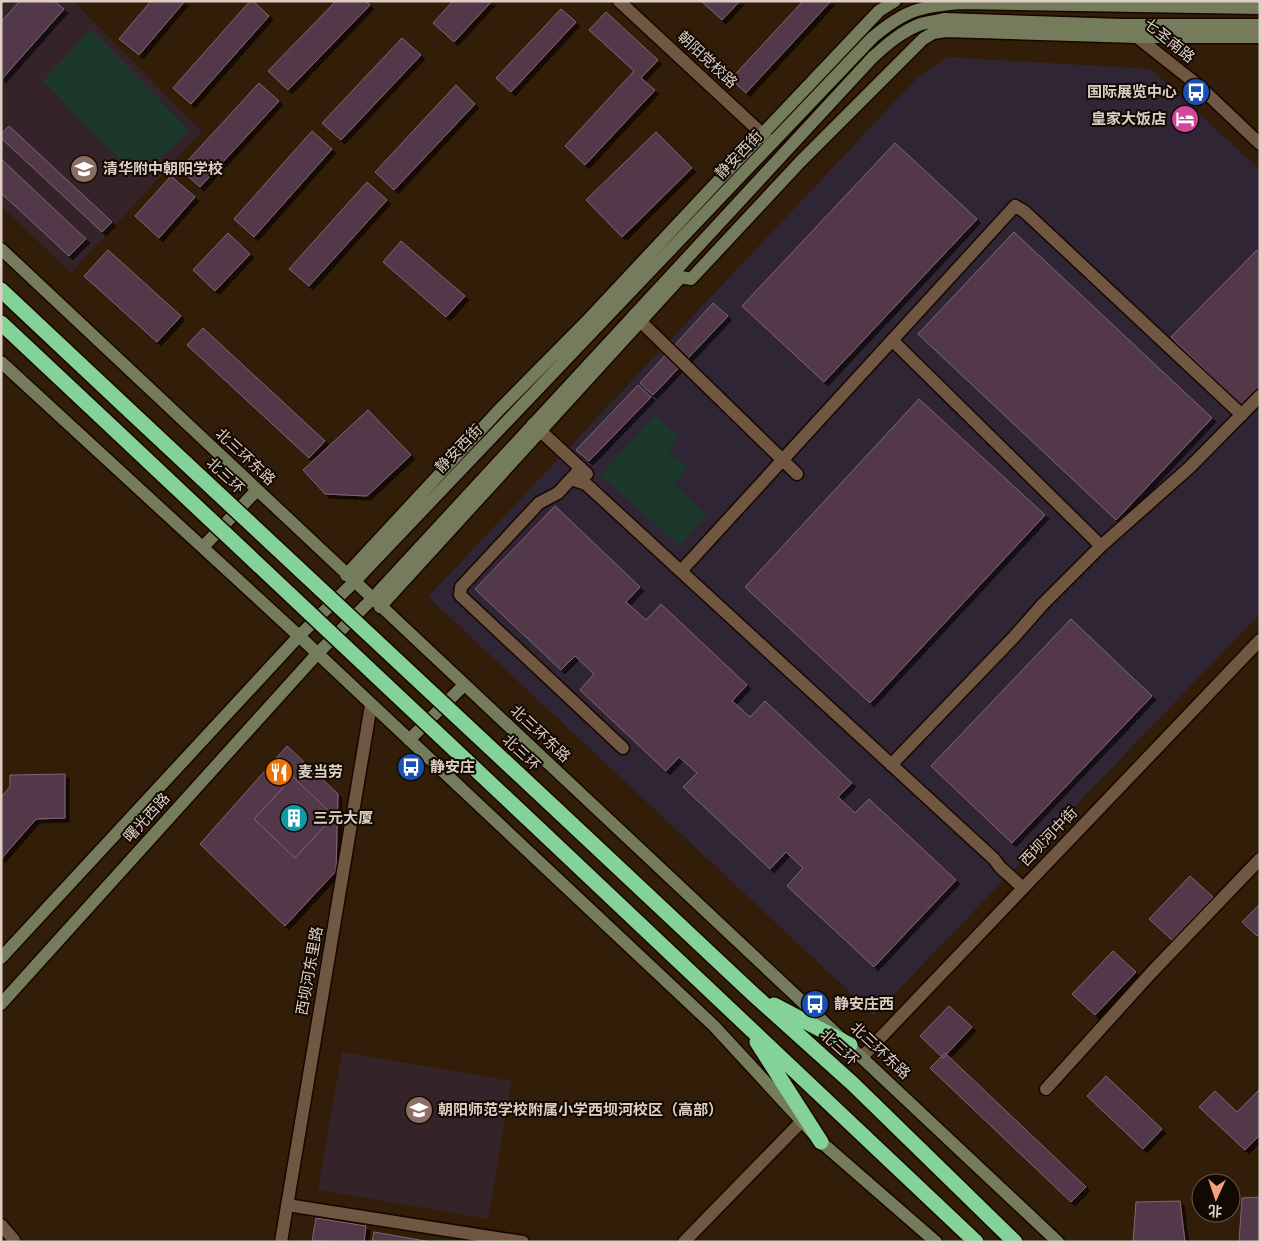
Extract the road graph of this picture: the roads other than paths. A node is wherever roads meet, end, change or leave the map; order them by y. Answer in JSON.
{"nodes":[{"id":1,"x":619,"y":1,"type":"edge"},
{"id":2,"x":896,"y":1,"type":"edge"},
{"id":3,"x":1097,"y":3,"type":"edge"},
{"id":4,"x":1233,"y":4,"type":"edge"},
{"id":5,"x":1260,"y":8,"type":"edge"},
{"id":6,"x":1123,"y":25,"type":"junction"},
{"id":7,"x":1260,"y":25,"type":"edge"},
{"id":8,"x":1137,"y":37,"type":"junction"},
{"id":9,"x":1260,"y":37,"type":"edge"},
{"id":10,"x":762,"y":134,"type":"junction"},
{"id":11,"x":772,"y":143,"type":"junction"},
{"id":12,"x":1260,"y":144,"type":"edge"},
{"id":13,"x":1,"y":249,"type":"edge"},
{"id":14,"x":1,"y":290,"type":"edge"},
{"id":15,"x":638,"y":318,"type":"junction"},
{"id":16,"x":1,"y":323,"type":"edge"},
{"id":17,"x":892,"y":340,"type":"junction"},
{"id":18,"x":1,"y":362,"type":"edge"},
{"id":19,"x":538,"y":390,"type":"junction"},
{"id":20,"x":1260,"y":396,"type":"edge"},
{"id":21,"x":500,"y":409,"type":"junction"},
{"id":22,"x":1242,"y":415,"type":"junction"},
{"id":23,"x":537,"y":427,"type":"junction"},
{"id":24,"x":783,"y":460,"type":"junction"},
{"id":25,"x":798,"y":474,"type":"dead end"},
{"id":26,"x":571,"y":479,"type":"junction"},
{"id":27,"x":256,"y":490,"type":"junction"},
{"id":28,"x":203,"y":546,"type":"junction"},
{"id":29,"x":1101,"y":546,"type":"junction"},
{"id":30,"x":681,"y":571,"type":"junction"},
{"id":31,"x":350,"y":579,"type":"junction"},
{"id":32,"x":376,"y":603,"type":"junction"},
{"id":33,"x":299,"y":636,"type":"junction"},
{"id":34,"x":1260,"y":640,"type":"edge"},
{"id":35,"x":317,"y":654,"type":"junction"},
{"id":36,"x":464,"y":685,"type":"junction"},
{"id":37,"x":372,"y":705,"type":"junction"},
{"id":38,"x":409,"y":740,"type":"junction"},
{"id":39,"x":623,"y":748,"type":"dead end"},
{"id":40,"x":891,"y":764,"type":"junction"},
{"id":41,"x":1260,"y":859,"type":"edge"},
{"id":42,"x":1023,"y":888,"type":"junction"},
{"id":43,"x":1,"y":958,"type":"edge"},
{"id":44,"x":753,"y":994,"type":"junction"},
{"id":45,"x":1,"y":1004,"type":"edge"},
{"id":46,"x":744,"y":1022,"type":"junction"},
{"id":47,"x":850,"y":1045,"type":"junction"},
{"id":48,"x":862,"y":1056,"type":"junction"},
{"id":49,"x":1046,"y":1089,"type":"dead end"},
{"id":50,"x":802,"y":1121,"type":"junction"},
{"id":51,"x":821,"y":1142,"type":"junction"},
{"id":52,"x":287,"y":1205,"type":"junction"},
{"id":53,"x":1,"y":1226,"type":"edge"},
{"id":54,"x":520,"y":1241,"type":"edge"},
{"id":55,"x":14,"y":1242,"type":"edge"},
{"id":56,"x":280,"y":1242,"type":"edge"},
{"id":57,"x":684,"y":1242,"type":"edge"},
{"id":58,"x":936,"y":1242,"type":"edge"},
{"id":59,"x":976,"y":1242,"type":"edge"},
{"id":60,"x":1015,"y":1242,"type":"edge"},
{"id":61,"x":1058,"y":1242,"type":"edge"}],
"edges":[{"from":1,"to":10,"type":"street","name":"朝阳党校路"},
{"from":2,"to":10,"type":"street"},
{"from":3,"to":4,"type":"street","name":"静安西街"},
{"from":3,"to":11,"type":"street","name":"静安西街"},
{"from":4,"to":5,"type":"street","name":"静安西街"},
{"from":6,"to":7,"type":"street","name":"静安西街"},
{"from":6,"to":8,"type":"street","name":"七圣南路"},
{"from":6,"to":15,"type":"street","name":"静安西街"},
{"from":8,"to":9,"type":"street"},
{"from":8,"to":12,"type":"street","name":"七圣南路"},
{"from":8,"to":15,"type":"street"},
{"from":10,"to":11,"type":"street","name":"朝阳党校路"},
{"from":10,"to":21,"type":"street"},
{"from":11,"to":19,"type":"street","name":"静安西街"},
{"from":13,"to":27,"type":"street","name":"北三环东路"},
{"from":14,"to":44,"type":"highway","name":"北三环","bridge":true},
{"from":15,"to":23,"type":"street","name":"静安西街"},
{"from":15,"to":24,"type":"street"},
{"from":16,"to":46,"type":"highway","bridge":true},
{"from":17,"to":22,"type":"street"},
{"from":17,"to":24,"type":"street"},
{"from":17,"to":29,"type":"street"},
{"from":18,"to":28,"type":"street"},
{"from":19,"to":21,"type":"street"},
{"from":19,"to":31,"type":"street","name":"静安西街"},
{"from":20,"to":22,"type":"street"},
{"from":21,"to":31,"type":"street"},
{"from":22,"to":29,"type":"street"},
{"from":23,"to":26,"type":"street"},
{"from":23,"to":32,"type":"street","name":"静安西街"},
{"from":24,"to":25,"type":"street"},
{"from":24,"to":30,"type":"street"},
{"from":26,"to":30,"type":"street"},
{"from":26,"to":39,"type":"street"},
{"from":27,"to":28,"type":"street"},
{"from":27,"to":31,"type":"street","name":"北三环东路"},
{"from":28,"to":33,"type":"street"},
{"from":29,"to":40,"type":"street"},
{"from":30,"to":40,"type":"street"},
{"from":31,"to":32,"type":"street","name":"北三环东路"},
{"from":31,"to":33,"type":"street","name":"曙光西路"},
{"from":32,"to":35,"type":"street","name":"曙光西路"},
{"from":32,"to":36,"type":"street","name":"北三环东路"},
{"from":33,"to":35,"type":"street"},
{"from":33,"to":43,"type":"street","name":"曙光西路"},
{"from":34,"to":42,"type":"street","name":"西坝河中街"},
{"from":35,"to":37,"type":"street"},
{"from":35,"to":45,"type":"street","name":"曙光西路"},
{"from":36,"to":38,"type":"street"},
{"from":36,"to":47,"type":"street","name":"北三环东路"},
{"from":37,"to":38,"type":"street"},
{"from":37,"to":52,"type":"street","name":"西坝河东里路"},
{"from":38,"to":50,"type":"street"},
{"from":40,"to":42,"type":"street"},
{"from":41,"to":49,"type":"street"},
{"from":42,"to":48,"type":"street","name":"西坝河中街"},
{"from":44,"to":47,"type":"highway"},
{"from":44,"to":60,"type":"highway","name":"北三环"},
{"from":46,"to":51,"type":"highway"},
{"from":46,"to":59,"type":"highway"},
{"from":47,"to":48,"type":"street","name":"北三环东路"},
{"from":48,"to":61,"type":"street","name":"北三环东路"},
{"from":50,"to":51,"type":"street"},
{"from":50,"to":57,"type":"street"},
{"from":51,"to":58,"type":"street"},
{"from":52,"to":54,"type":"street"},
{"from":52,"to":56,"type":"street","name":"西坝河东里路"},
{"from":53,"to":55,"type":"street"}]}
